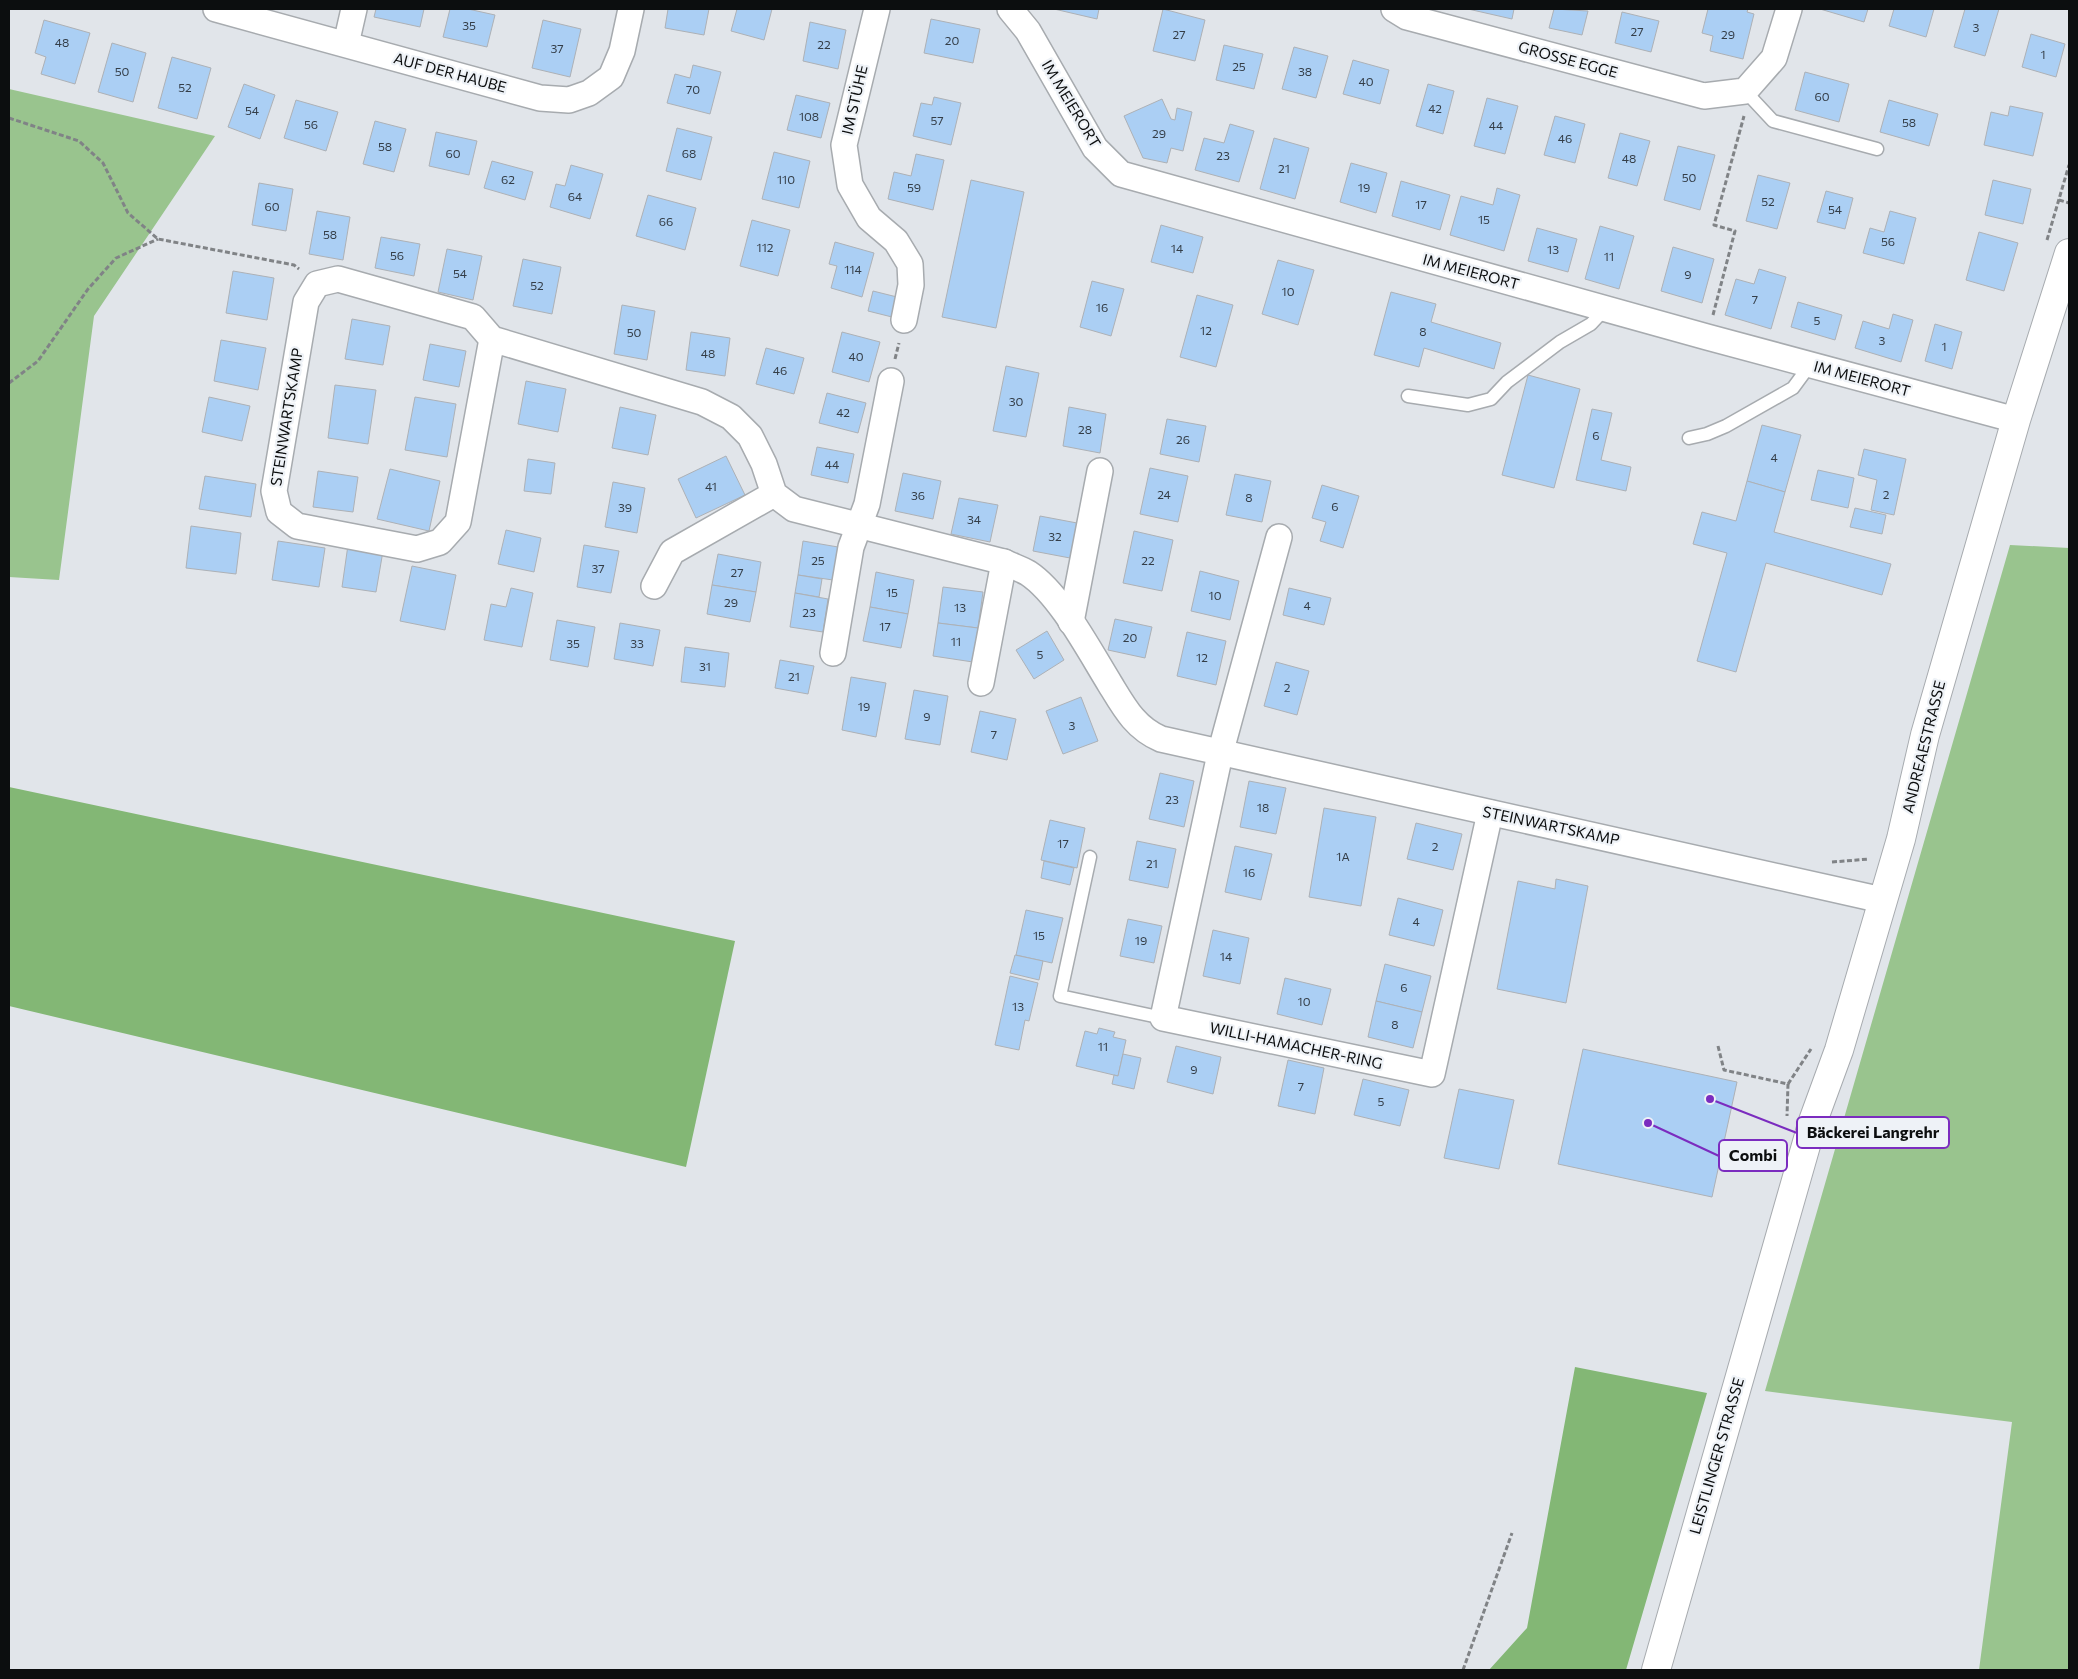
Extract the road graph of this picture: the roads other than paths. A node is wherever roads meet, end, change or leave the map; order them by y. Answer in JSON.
{"nodes":[{"id":1,"x":216,"y":9,"type":"edge"},
{"id":2,"x":354,"y":9,"type":"edge"},
{"id":3,"x":632,"y":9,"type":"edge"},
{"id":4,"x":877,"y":9,"type":"edge"},
{"id":5,"x":1010,"y":9,"type":"edge"},
{"id":6,"x":1394,"y":9,"type":"edge"},
{"id":7,"x":1789,"y":9,"type":"edge"},
{"id":8,"x":346,"y":44,"type":"junction"},
{"id":9,"x":1745,"y":91,"type":"junction"},
{"id":10,"x":1877,"y":149,"type":"dead end"},
{"id":11,"x":2069,"y":253,"type":"edge"},
{"id":12,"x":1605,"y":309,"type":"junction"},
{"id":13,"x":904,"y":320,"type":"road end"},
{"id":14,"x":492,"y":339,"type":"junction"},
{"id":15,"x":1806,"y":363,"type":"junction"},
{"id":16,"x":890,"y":382,"type":"road end"},
{"id":17,"x":1408,"y":396,"type":"dead end"},
{"id":18,"x":2016,"y":420,"type":"junction"},
{"id":19,"x":1689,"y":438,"type":"dead end"},
{"id":20,"x":1100,"y":471,"type":"dead end"},
{"id":21,"x":774,"y":494,"type":"junction"},
{"id":22,"x":859,"y":527,"type":"junction"},
{"id":23,"x":1278,"y":537,"type":"dead end"},
{"id":24,"x":1004,"y":562,"type":"junction"},
{"id":25,"x":654,"y":586,"type":"dead end"},
{"id":26,"x":1071,"y":622,"type":"junction"},
{"id":27,"x":833,"y":653,"type":"dead end"},
{"id":28,"x":981,"y":683,"type":"dead end"},
{"id":29,"x":1220,"y":754,"type":"junction"},
{"id":30,"x":1490,"y":813,"type":"junction"},
{"id":31,"x":1090,"y":858,"type":"dead end"},
{"id":32,"x":1882,"y":900,"type":"junction"},
{"id":33,"x":1163,"y":1018,"type":"junction"},
{"id":34,"x":1779,"y":1241,"type":"joint"},
{"id":35,"x":1656,"y":1670,"type":"edge"}],
"edges":[{"from":1,"to":8,"type":"street","name":"AUF DER HAUBE"},
{"from":2,"to":8,"type":"street"},
{"from":3,"to":8,"type":"street","name":"AUF DER HAUBE"},
{"from":4,"to":13,"type":"street","name":"IM STÜHE"},
{"from":5,"to":12,"type":"street","name":"IM MEIERORT"},
{"from":6,"to":9,"type":"street","name":"GROSSE EGGE"},
{"from":7,"to":9,"type":"street"},
{"from":9,"to":10,"type":"lane"},
{"from":11,"to":18,"type":"street","name":"ANDREAESTRASSE"},
{"from":12,"to":15,"type":"street","name":"IM MEIERORT"},
{"from":12,"to":17,"type":"lane"},
{"from":14,"to":14,"type":"street","name":"STEINWARTSKAMP"},
{"from":14,"to":21,"type":"street"},
{"from":15,"to":18,"type":"street","name":"IM MEIERORT"},
{"from":15,"to":19,"type":"lane"},
{"from":16,"to":22,"type":"street"},
{"from":18,"to":32,"type":"street","name":"ANDREAESTRASSE"},
{"from":20,"to":26,"type":"street"},
{"from":21,"to":22,"type":"street","name":"STEINWARTSKAMP"},
{"from":21,"to":25,"type":"street"},
{"from":22,"to":24,"type":"street","name":"STEINWARTSKAMP"},
{"from":22,"to":27,"type":"street"},
{"from":23,"to":29,"type":"street"},
{"from":24,"to":26,"type":"street","name":"STEINWARTSKAMP"},
{"from":24,"to":28,"type":"street"},
{"from":26,"to":29,"type":"street","name":"STEINWARTSKAMP"},
{"from":29,"to":30,"type":"street","name":"STEINWARTSKAMP"},
{"from":29,"to":33,"type":"street"},
{"from":30,"to":32,"type":"street","name":"STEINWARTSKAMP"},
{"from":30,"to":33,"type":"street","name":"WILLI-HAMACHER-RING"},
{"from":31,"to":33,"type":"lane"},
{"from":32,"to":34,"type":"street","name":"ANDREAESTRASSE"},
{"from":34,"to":35,"type":"street","name":"LEISTLINGER STRASSE"}]}
